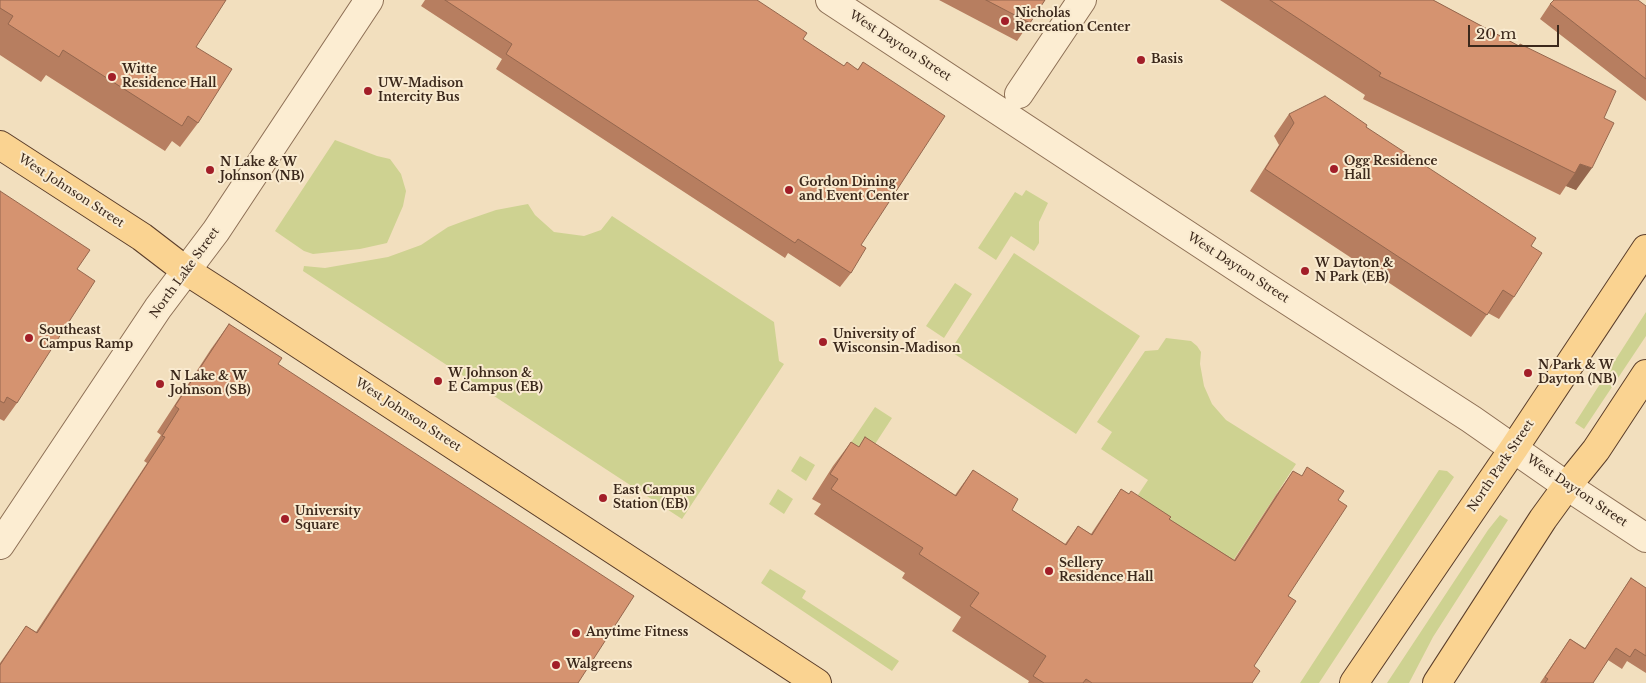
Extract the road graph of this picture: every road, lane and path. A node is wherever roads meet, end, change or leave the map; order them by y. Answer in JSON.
{"nodes":[{"id":1,"x":369,"y":0,"type":"edge"},
{"id":2,"x":830,"y":0,"type":"edge"},
{"id":3,"x":1082,"y":0,"type":"edge"},
{"id":4,"x":1020,"y":94,"type":"dead end"},
{"id":5,"x":0,"y":145,"type":"edge"},
{"id":6,"x":1646,"y":249,"type":"edge"},
{"id":7,"x":186,"y":270,"type":"junction"},
{"id":8,"x":1646,"y":374,"type":"edge"},
{"id":9,"x":1514,"y":448,"type":"junction"},
{"id":10,"x":1567,"y":486,"type":"junction"},
{"id":11,"x":1646,"y":538,"type":"edge"},
{"id":12,"x":0,"y":545,"type":"edge"},
{"id":13,"x":817,"y":683,"type":"edge"},
{"id":14,"x":1354,"y":683,"type":"edge"},
{"id":15,"x":1437,"y":683,"type":"edge"}],
"edges":[{"from":1,"to":7,"type":"street","name":"North Lake Street"},
{"from":2,"to":9,"type":"street","name":"West Dayton Street"},
{"from":3,"to":4,"type":"street"},
{"from":5,"to":7,"type":"main road","name":"West Johnson Street"},
{"from":6,"to":9,"type":"main road","name":"North Park Street"},
{"from":7,"to":12,"type":"street","name":"North Lake Street"},
{"from":7,"to":13,"type":"main road","name":"West Johnson Street"},
{"from":8,"to":10,"type":"main road"},
{"from":9,"to":10,"type":"street","name":"West Dayton Street"},
{"from":9,"to":14,"type":"main road","name":"North Park Street"},
{"from":10,"to":11,"type":"street","name":"West Dayton Street"},
{"from":10,"to":15,"type":"main road"}]}
